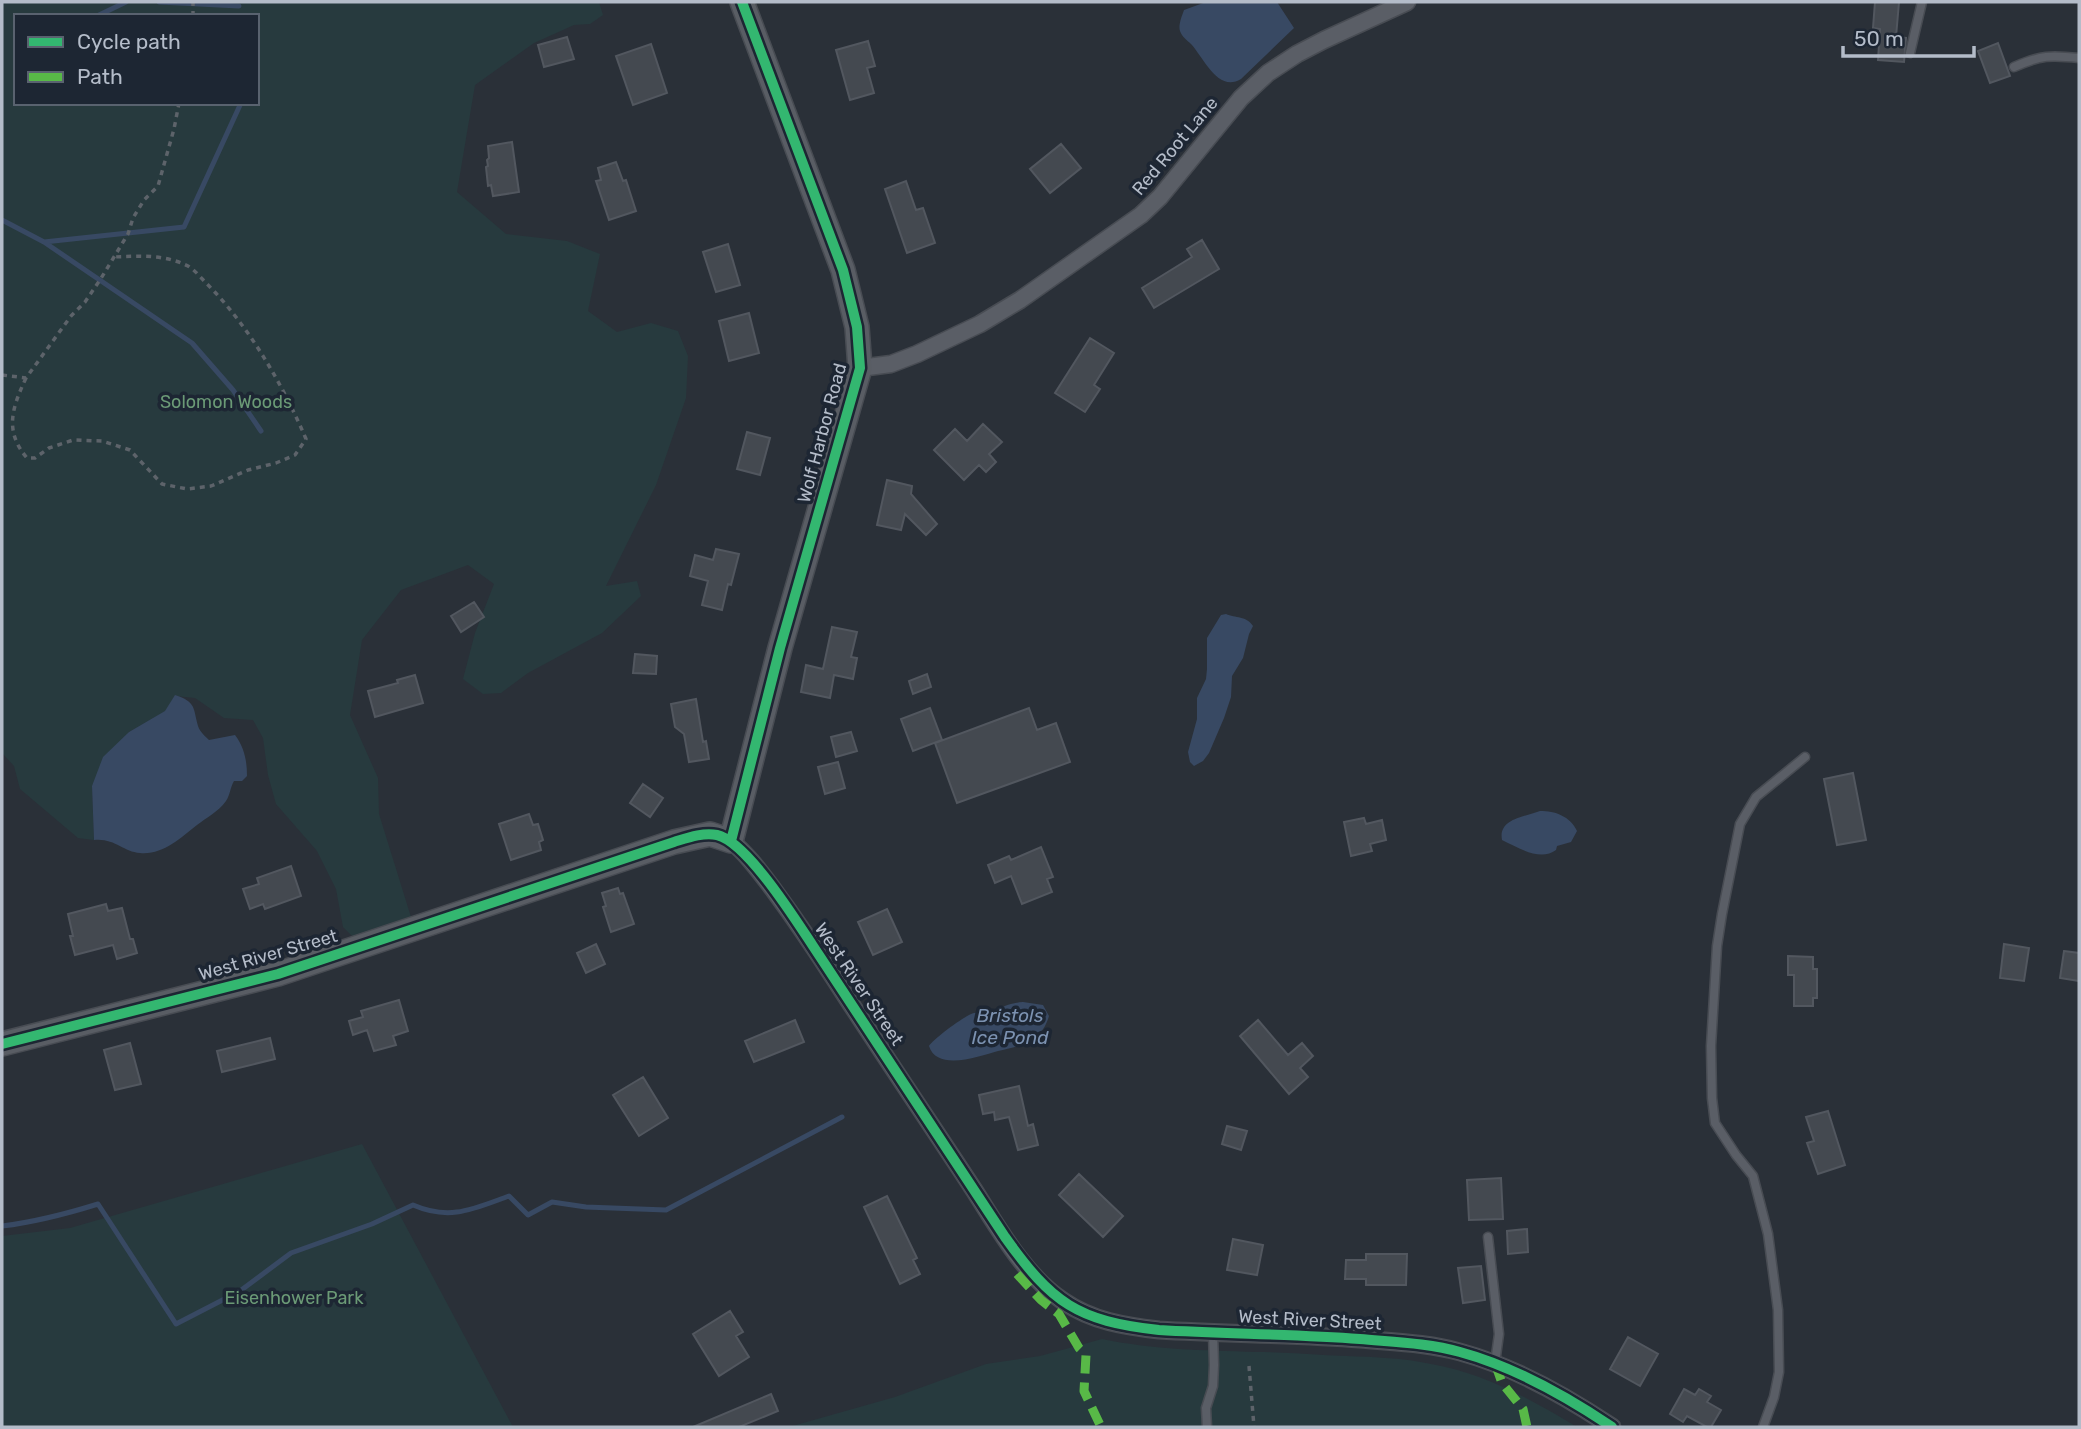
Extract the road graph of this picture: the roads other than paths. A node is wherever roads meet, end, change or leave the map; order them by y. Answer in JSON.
{"nodes":[{"id":1,"x":742,"y":2,"type":"edge"},
{"id":2,"x":1407,"y":2,"type":"edge"},
{"id":3,"x":1922,"y":2,"type":"edge"},
{"id":4,"x":1910,"y":52,"type":"dead end"},
{"id":5,"x":2079,"y":58,"type":"edge"},
{"id":6,"x":2014,"y":67,"type":"dead end"},
{"id":7,"x":860,"y":368,"type":"junction"},
{"id":8,"x":1805,"y":757,"type":"dead end"},
{"id":9,"x":731,"y":841,"type":"junction"},
{"id":10,"x":2,"y":1044,"type":"edge"},
{"id":11,"x":1489,"y":1237,"type":"dead end"},
{"id":12,"x":1213,"y":1333,"type":"junction"},
{"id":13,"x":1495,"y":1363,"type":"junction"},
{"id":14,"x":1207,"y":1427,"type":"edge"},
{"id":15,"x":1612,"y":1427,"type":"edge"},
{"id":16,"x":1763,"y":1427,"type":"edge"}],
"edges":[{"from":1,"to":7,"type":"street","name":"Wolf Harbor Road"},
{"from":2,"to":7,"type":"street","name":"Red Root Lane"},
{"from":3,"to":4,"type":"lane"},
{"from":5,"to":6,"type":"lane"},
{"from":7,"to":9,"type":"street","name":"Wolf Harbor Road"},
{"from":8,"to":16,"type":"lane"},
{"from":9,"to":10,"type":"street","name":"West River Street"},
{"from":9,"to":12,"type":"street","name":"West River Street"},
{"from":11,"to":13,"type":"lane"},
{"from":12,"to":13,"type":"street","name":"West River Street"},
{"from":12,"to":14,"type":"lane"},
{"from":13,"to":15,"type":"street","name":"West River Street"}]}
